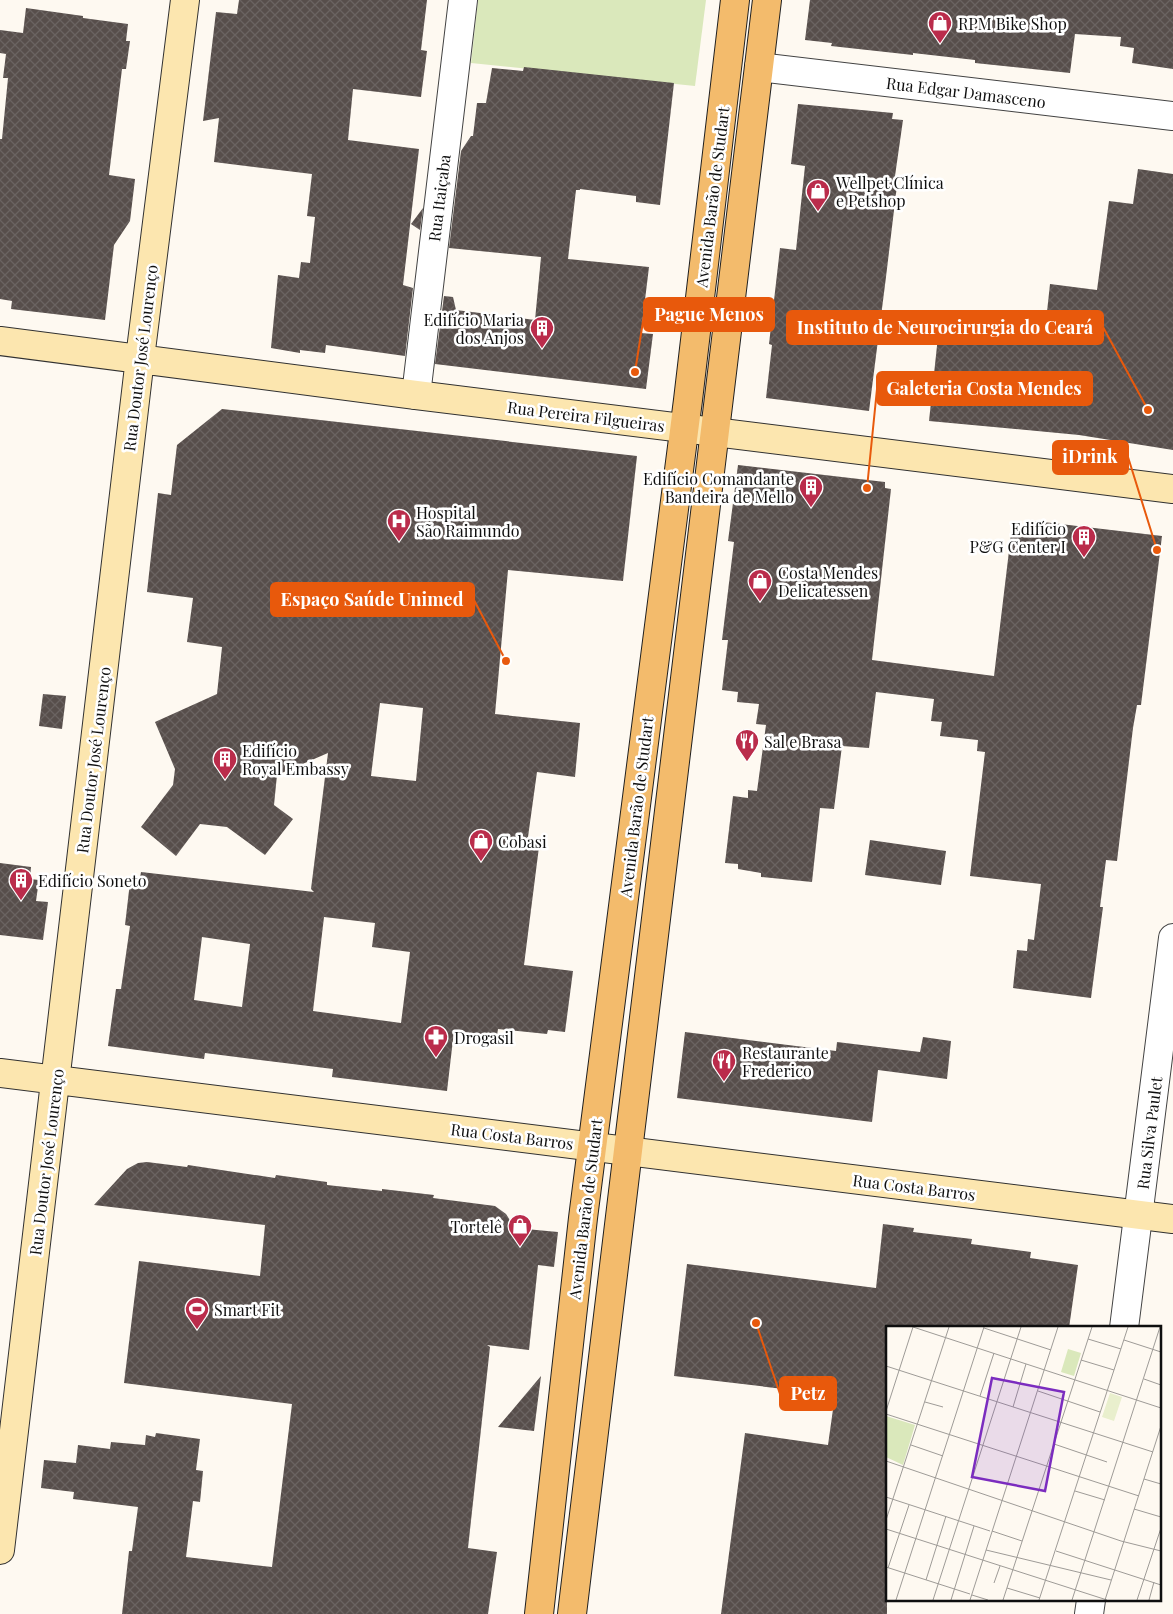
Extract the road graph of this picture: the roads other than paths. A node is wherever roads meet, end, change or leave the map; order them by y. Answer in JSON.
{"nodes":[{"id":1,"x":185,"y":0,"type":"edge"},
{"id":2,"x":463,"y":0,"type":"edge"},
{"id":3,"x":735,"y":0,"type":"edge"},
{"id":4,"x":767,"y":0,"type":"edge"},
{"id":5,"x":759,"y":67,"type":"junction"},
{"id":6,"x":1173,"y":116,"type":"edge"},
{"id":7,"x":0,"y":341,"type":"edge"},
{"id":8,"x":140,"y":358,"type":"junction"},
{"id":9,"x":416,"y":395,"type":"junction"},
{"id":10,"x":684,"y":428,"type":"junction"},
{"id":11,"x":715,"y":432,"type":"junction"},
{"id":12,"x":1173,"y":488,"type":"edge"},
{"id":13,"x":1173,"y":938,"type":"edge"},
{"id":14,"x":0,"y":1073,"type":"edge"},
{"id":15,"x":55,"y":1080,"type":"junction"},
{"id":16,"x":592,"y":1146,"type":"junction"},
{"id":17,"x":628,"y":1150,"type":"junction"},
{"id":18,"x":1138,"y":1215,"type":"junction"},
{"id":19,"x":1173,"y":1219,"type":"edge"},
{"id":20,"x":1124,"y":1326,"type":"edge"},
{"id":21,"x":0,"y":1550,"type":"edge"},
{"id":22,"x":539,"y":1614,"type":"edge"},
{"id":23,"x":572,"y":1614,"type":"edge"}],
"edges":[{"from":1,"to":8,"type":"street","name":"Rua Doutor José Lourenço"},
{"from":2,"to":9,"type":"street","name":"Rua Itaiçaba"},
{"from":3,"to":10,"type":"main road","name":"Avenida Barão de Studart"},
{"from":4,"to":5,"type":"main road","name":"Avenida Barão de Studart"},
{"from":5,"to":6,"type":"street","name":"Rua Edgar Damasceno"},
{"from":5,"to":11,"type":"main road","name":"Avenida Barão de Studart"},
{"from":7,"to":8,"type":"street","name":"Rua Pereira Filgueiras"},
{"from":8,"to":9,"type":"street","name":"Rua Pereira Filgueiras"},
{"from":8,"to":15,"type":"street","name":"Rua Doutor José Lourenço"},
{"from":9,"to":10,"type":"street","name":"Rua Pereira Filgueiras"},
{"from":10,"to":11,"type":"street","name":"Rua Pereira Filgueiras"},
{"from":10,"to":16,"type":"main road","name":"Avenida Barão de Studart"},
{"from":11,"to":12,"type":"street","name":"Rua Pereira Filgueiras"},
{"from":11,"to":17,"type":"main road","name":"Avenida Barão de Studart"},
{"from":13,"to":18,"type":"street","name":"Rua Silva Paulet"},
{"from":14,"to":15,"type":"street","name":"Rua Costa Barros"},
{"from":15,"to":16,"type":"street","name":"Rua Costa Barros"},
{"from":15,"to":21,"type":"street","name":"Rua Doutor José Lourenço"},
{"from":16,"to":17,"type":"street","name":"Rua Costa Barros"},
{"from":16,"to":22,"type":"main road","name":"Avenida Barão de Studart"},
{"from":17,"to":18,"type":"street","name":"Rua Costa Barros"},
{"from":17,"to":23,"type":"main road","name":"Avenida Barão de Studart"},
{"from":18,"to":19,"type":"street","name":"Rua Costa Barros"},
{"from":18,"to":20,"type":"street","name":"Rua Silva Paulet"}]}
